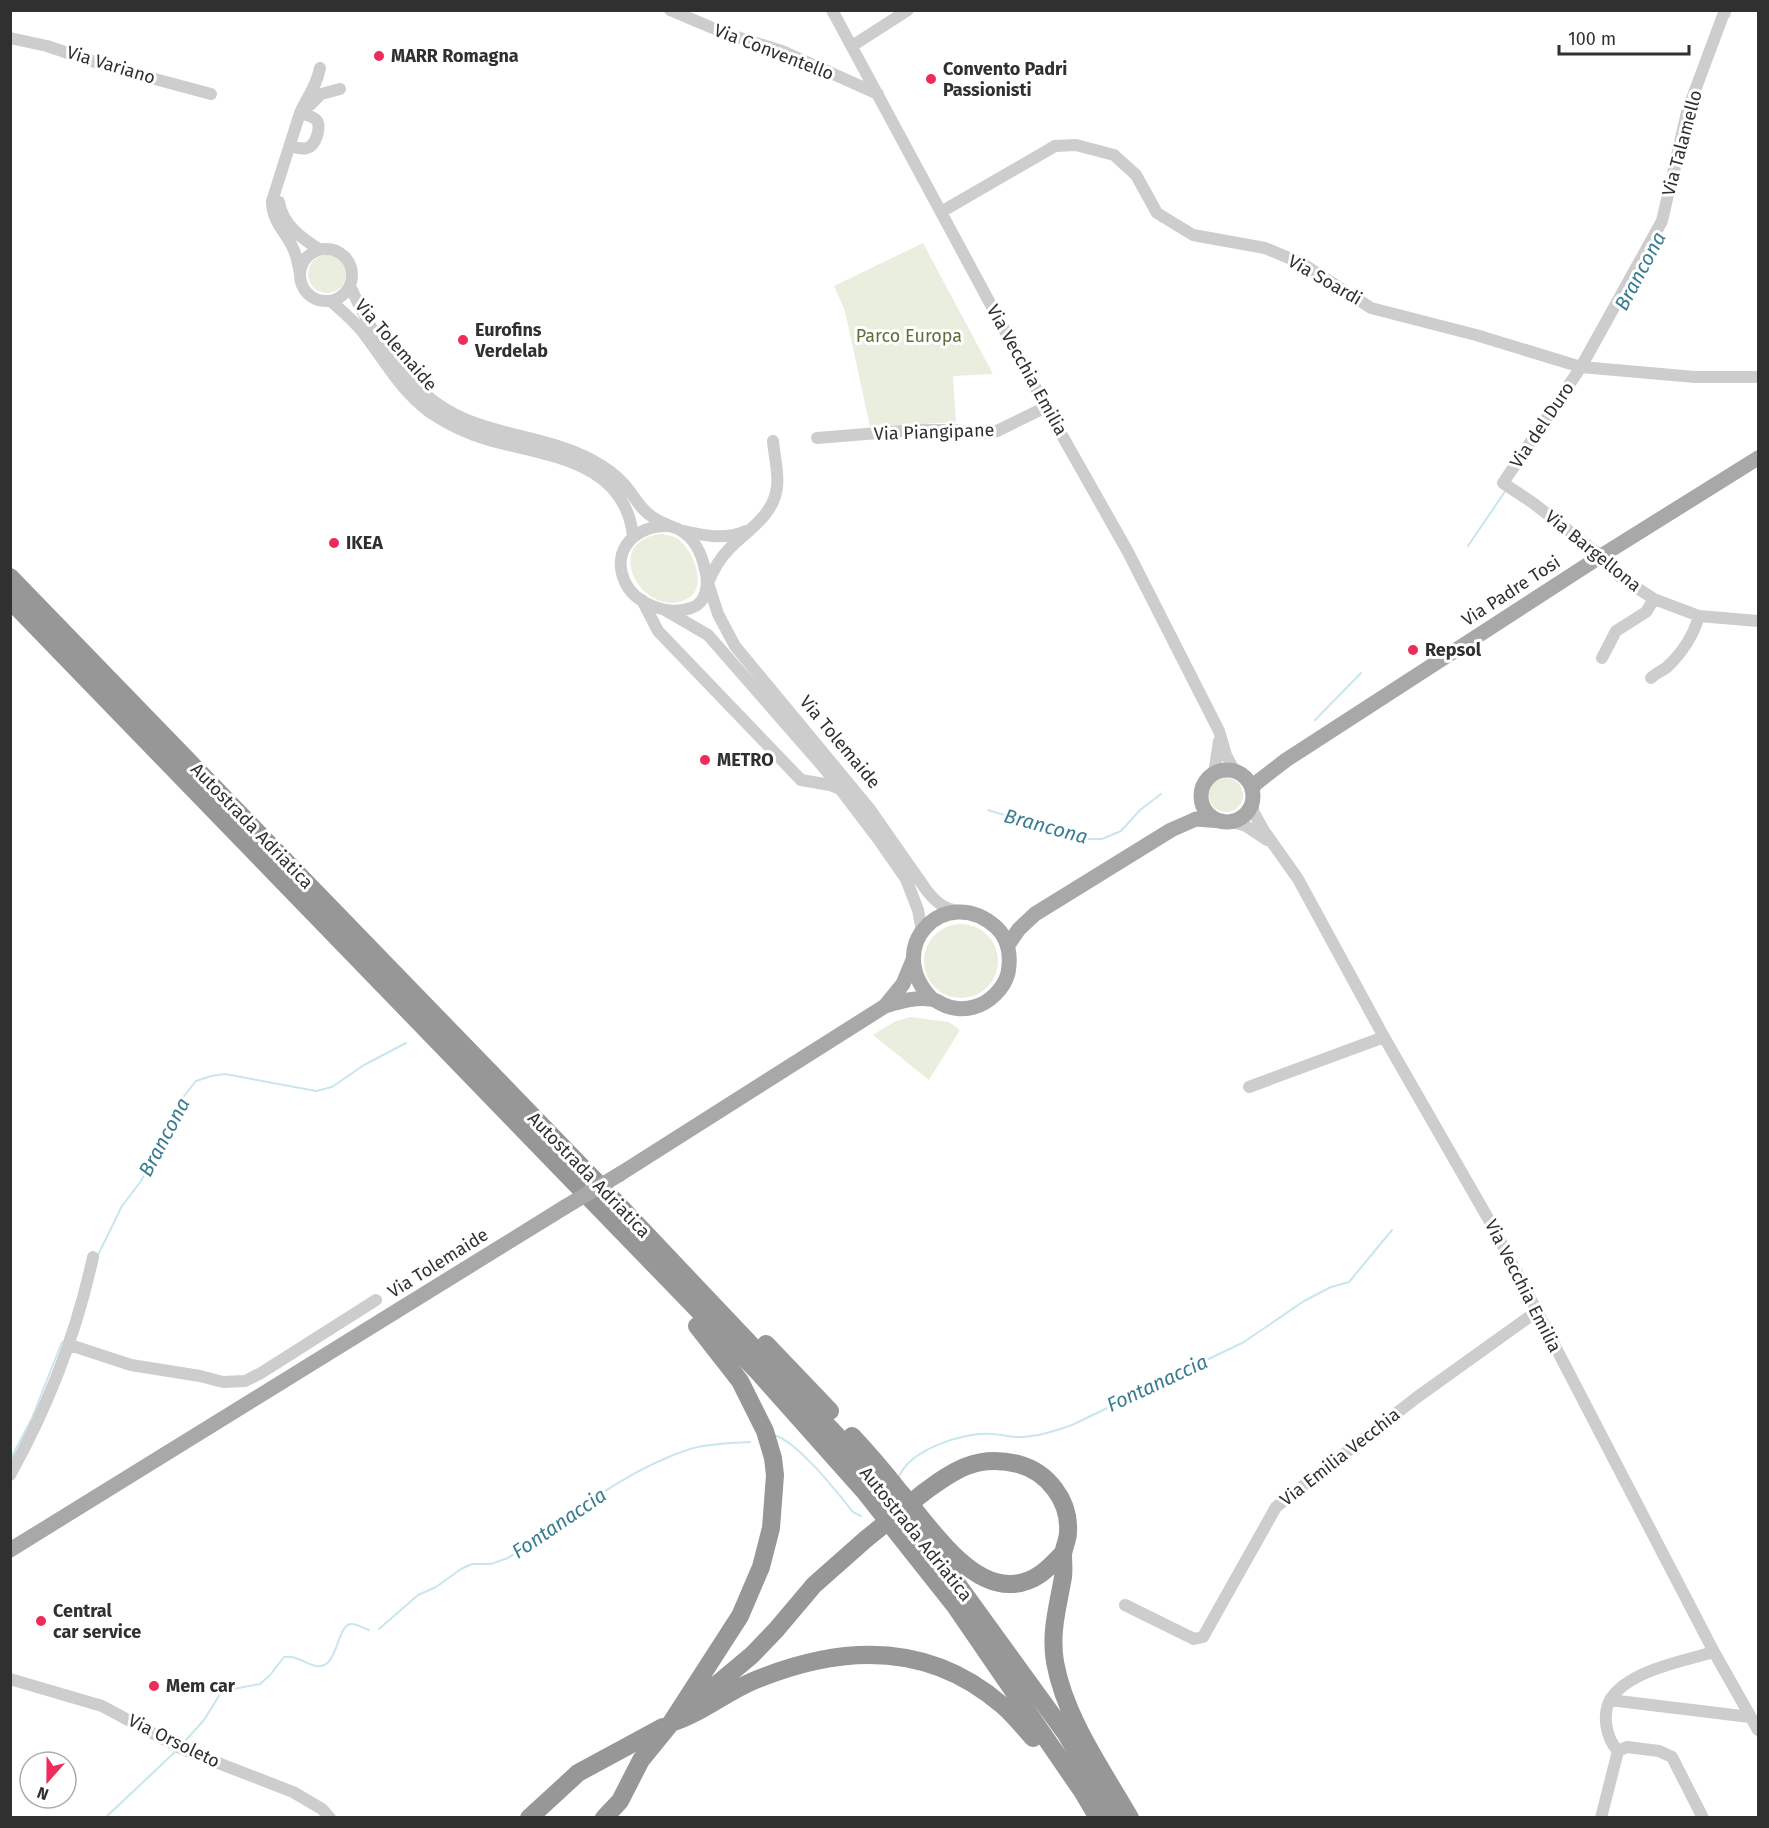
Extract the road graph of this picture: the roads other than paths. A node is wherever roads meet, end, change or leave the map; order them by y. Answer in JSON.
{"nodes":[{"id":1,"x":670,"y":10,"type":"edge"},
{"id":2,"x":908,"y":10,"type":"edge"},
{"id":3,"x":1725,"y":10,"type":"edge"},
{"id":4,"x":836,"y":13,"type":"edge"},
{"id":5,"x":10,"y":38,"type":"edge"},
{"id":6,"x":852,"y":46,"type":"junction"},
{"id":7,"x":320,"y":68,"type":"dead end"},
{"id":8,"x":340,"y":89,"type":"dead end"},
{"id":9,"x":211,"y":94,"type":"dead end"},
{"id":10,"x":878,"y":94,"type":"junction"},
{"id":11,"x":303,"y":113,"type":"junction"},
{"id":12,"x":292,"y":146,"type":"junction"},
{"id":13,"x":941,"y":212,"type":"junction"},
{"id":14,"x":319,"y":249,"type":"junction"},
{"id":15,"x":300,"y":274,"type":"junction"},
{"id":16,"x":350,"y":286,"type":"junction"},
{"id":17,"x":331,"y":301,"type":"junction"},
{"id":18,"x":1581,"y":367,"type":"junction"},
{"id":19,"x":1758,"y":377,"type":"edge"},
{"id":20,"x":1046,"y":407,"type":"junction"},
{"id":21,"x":818,"y":438,"type":"dead end"},
{"id":22,"x":773,"y":441,"type":"dead end"},
{"id":23,"x":1758,"y":458,"type":"edge"},
{"id":24,"x":1503,"y":483,"type":"joint"},
{"id":25,"x":755,"y":526,"type":"junction"},
{"id":26,"x":674,"y":528,"type":"junction"},
{"id":27,"x":633,"y":537,"type":"junction"},
{"id":28,"x":1601,"y":556,"type":"junction"},
{"id":29,"x":10,"y":576,"type":"edge"},
{"id":30,"x":708,"y":583,"type":"junction"},
{"id":31,"x":1654,"y":599,"type":"junction"},
{"id":32,"x":10,"y":600,"type":"edge"},
{"id":33,"x":642,"y":600,"type":"junction"},
{"id":34,"x":664,"y":610,"type":"junction"},
{"id":35,"x":1699,"y":616,"type":"junction"},
{"id":36,"x":1758,"y":621,"type":"edge"},
{"id":37,"x":1602,"y":658,"type":"dead end"},
{"id":38,"x":1651,"y":678,"type":"dead end"},
{"id":39,"x":1219,"y":731,"type":"junction"},
{"id":40,"x":1286,"y":760,"type":"junction"},
{"id":41,"x":1237,"y":773,"type":"junction"},
{"id":42,"x":1214,"y":774,"type":"junction"},
{"id":43,"x":840,"y":789,"type":"junction"},
{"id":44,"x":1202,"y":791,"type":"junction"},
{"id":45,"x":1252,"y":796,"type":"junction"},
{"id":46,"x":1227,"y":821,"type":"junction"},
{"id":47,"x":1172,"y":830,"type":"junction"},
{"id":48,"x":1278,"y":848,"type":"junction"},
{"id":49,"x":959,"y":912,"type":"junction"},
{"id":50,"x":1035,"y":914,"type":"junction"},
{"id":51,"x":987,"y":919,"type":"junction"},
{"id":52,"x":922,"y":931,"type":"junction"},
{"id":53,"x":1008,"y":945,"type":"junction"},
{"id":54,"x":913,"y":960,"type":"junction"},
{"id":55,"x":932,"y":999,"type":"junction"},
{"id":56,"x":885,"y":1006,"type":"junction"},
{"id":57,"x":1384,"y":1037,"type":"junction"},
{"id":58,"x":1249,"y":1087,"type":"dead end"},
{"id":59,"x":508,"y":1116,"type":"junction"},
{"id":60,"x":612,"y":1198,"type":"junction"},
{"id":61,"x":93,"y":1257,"type":"dead end"},
{"id":62,"x":376,"y":1300,"type":"dead end"},
{"id":63,"x":1536,"y":1312,"type":"junction"},
{"id":64,"x":70,"y":1345,"type":"junction"},
{"id":65,"x":10,"y":1475,"type":"edge"},
{"id":66,"x":10,"y":1551,"type":"edge"},
{"id":67,"x":1063,"y":1553,"type":"junction"},
{"id":68,"x":1125,"y":1605,"type":"dead end"},
{"id":69,"x":1714,"y":1652,"type":"junction"},
{"id":70,"x":10,"y":1679,"type":"edge"},
{"id":71,"x":1610,"y":1700,"type":"junction"},
{"id":72,"x":1750,"y":1716,"type":"junction"},
{"id":73,"x":671,"y":1723,"type":"junction"},
{"id":74,"x":1758,"y":1730,"type":"edge"},
{"id":75,"x":1617,"y":1751,"type":"junction"},
{"id":76,"x":1082,"y":1791,"type":"junction"},
{"id":77,"x":330,"y":1818,"type":"edge"},
{"id":78,"x":529,"y":1818,"type":"edge"},
{"id":79,"x":604,"y":1818,"type":"edge"},
{"id":80,"x":1098,"y":1818,"type":"edge"},
{"id":81,"x":1115,"y":1818,"type":"edge"},
{"id":82,"x":1130,"y":1818,"type":"edge"},
{"id":83,"x":1601,"y":1818,"type":"edge"},
{"id":84,"x":1703,"y":1818,"type":"edge"}],
"edges":[{"from":1,"to":10,"type":"street","name":"Via Conventello"},
{"from":2,"to":6,"type":"street"},
{"from":3,"to":18,"type":"street","name":"Via Talamello"},
{"from":4,"to":6,"type":"street","name":"Via Vecchia Emilia"},
{"from":5,"to":9,"type":"street","name":"Via Variano"},
{"from":6,"to":10,"type":"street","name":"Via Vecchia Emilia"},
{"from":7,"to":11,"type":"street"},
{"from":8,"to":11,"type":"street"},
{"from":10,"to":13,"type":"street","name":"Via Vecchia Emilia"},
{"from":11,"to":12,"type":"street"},
{"from":11,"to":12,"type":"street"},
{"from":12,"to":14,"type":"street","name":"Via Tolemaide"},
{"from":12,"to":15,"type":"street"},
{"from":13,"to":18,"type":"street","name":"Via Soardi"},
{"from":13,"to":20,"type":"street","name":"Via Vecchia Emilia"},
{"from":14,"to":15,"type":"street"},
{"from":14,"to":16,"type":"street","name":"Via Tolemaide"},
{"from":15,"to":17,"type":"street","name":"Via Tolemaide"},
{"from":16,"to":17,"type":"street","name":"Via Tolemaide"},
{"from":16,"to":26,"type":"street","name":"Via Tolemaide"},
{"from":17,"to":27,"type":"street","name":"Via Tolemaide"},
{"from":18,"to":19,"type":"street","name":"Via Soardi"},
{"from":18,"to":24,"type":"street","name":"Via del Duro"},
{"from":20,"to":21,"type":"street","name":"Via Piangipane"},
{"from":20,"to":39,"type":"street","name":"Via Vecchia Emilia"},
{"from":22,"to":25,"type":"street"},
{"from":23,"to":28,"type":"main road","name":"Via Padre Tosi"},
{"from":24,"to":28,"type":"street","name":"Via Bargellona"},
{"from":25,"to":26,"type":"street","name":"Via Tolemaide"},
{"from":25,"to":30,"type":"street"},
{"from":26,"to":27,"type":"street","name":"Via Tolemaide"},
{"from":26,"to":30,"type":"street","name":"Via Tolemaide"},
{"from":27,"to":33,"type":"street","name":"Via Tolemaide"},
{"from":28,"to":31,"type":"street","name":"Via Bargellona"},
{"from":28,"to":40,"type":"main road","name":"Via Padre Tosi"},
{"from":29,"to":60,"type":"highway","name":"Autostrada Adriatica"},
{"from":30,"to":34,"type":"street"},
{"from":30,"to":49,"type":"street","name":"Via Tolemaide"},
{"from":31,"to":35,"type":"street","name":"Via Bargellona"},
{"from":31,"to":37,"type":"street"},
{"from":32,"to":59,"type":"highway","name":"Autostrada Adriatica"},
{"from":33,"to":34,"type":"street","name":"Via Tolemaide"},
{"from":33,"to":43,"type":"street"},
{"from":34,"to":43,"type":"street","name":"Via Tolemaide"},
{"from":35,"to":36,"type":"street","name":"Via Bargellona"},
{"from":35,"to":38,"type":"street"},
{"from":39,"to":41,"type":"street","name":"Via Vecchia Emilia"},
{"from":39,"to":42,"type":"street"},
{"from":40,"to":41,"type":"main road"},
{"from":40,"to":45,"type":"main road"},
{"from":41,"to":42,"type":"main road"},
{"from":41,"to":45,"type":"main road"},
{"from":42,"to":44,"type":"main road","name":"Via Tolemaide"},
{"from":43,"to":52,"type":"street","name":"Via Tolemaide"},
{"from":44,"to":46,"type":"main road"},
{"from":44,"to":47,"type":"main road","name":"Via Tolemaide"},
{"from":45,"to":46,"type":"main road"},
{"from":45,"to":48,"type":"street","name":"Via Vecchia Emilia"},
{"from":46,"to":47,"type":"main road","name":"Via Tolemaide"},
{"from":46,"to":48,"type":"street"},
{"from":47,"to":50,"type":"main road","name":"Via Tolemaide"},
{"from":48,"to":57,"type":"street","name":"Via Vecchia Emilia"},
{"from":49,"to":51,"type":"main road","name":"Via Tolemaide"},
{"from":49,"to":52,"type":"main road"},
{"from":50,"to":51,"type":"main road","name":"Via Tolemaide"},
{"from":50,"to":53,"type":"main road","name":"Via Tolemaide"},
{"from":51,"to":53,"type":"main road"},
{"from":52,"to":54,"type":"main road","name":"Via Tolemaide"},
{"from":53,"to":55,"type":"main road","name":"Via Tolemaide"},
{"from":54,"to":55,"type":"main road"},
{"from":54,"to":56,"type":"main road","name":"Via Tolemaide"},
{"from":55,"to":56,"type":"main road","name":"Via Tolemaide"},
{"from":56,"to":66,"type":"main road","name":"Via Tolemaide","bridge":true},
{"from":57,"to":58,"type":"street"},
{"from":57,"to":63,"type":"street","name":"Via Vecchia Emilia"},
{"from":59,"to":73,"type":"highway"},
{"from":59,"to":76,"type":"highway","name":"Autostrada Adriatica"},
{"from":60,"to":67,"type":"highway"},
{"from":60,"to":81,"type":"highway","name":"Autostrada Adriatica"},
{"from":61,"to":64,"type":"street"},
{"from":62,"to":64,"type":"street"},
{"from":63,"to":68,"type":"street","name":"Via Emilia Vecchia"},
{"from":63,"to":69,"type":"street","name":"Via Vecchia Emilia"},
{"from":64,"to":65,"type":"street"},
{"from":67,"to":73,"type":"highway","bridge":true},
{"from":67,"to":82,"type":"highway"},
{"from":69,"to":71,"type":"street"},
{"from":69,"to":72,"type":"street","name":"Via Vecchia Emilia"},
{"from":70,"to":77,"type":"street","name":"Via Orsoleto"},
{"from":71,"to":72,"type":"street"},
{"from":71,"to":75,"type":"street"},
{"from":72,"to":74,"type":"street","name":"Via Vecchia Emilia"},
{"from":73,"to":76,"type":"highway"},
{"from":73,"to":78,"type":"highway"},
{"from":73,"to":79,"type":"highway"},
{"from":75,"to":83,"type":"street"},
{"from":75,"to":84,"type":"street"},
{"from":76,"to":80,"type":"highway","name":"Autostrada Adriatica"}]}
